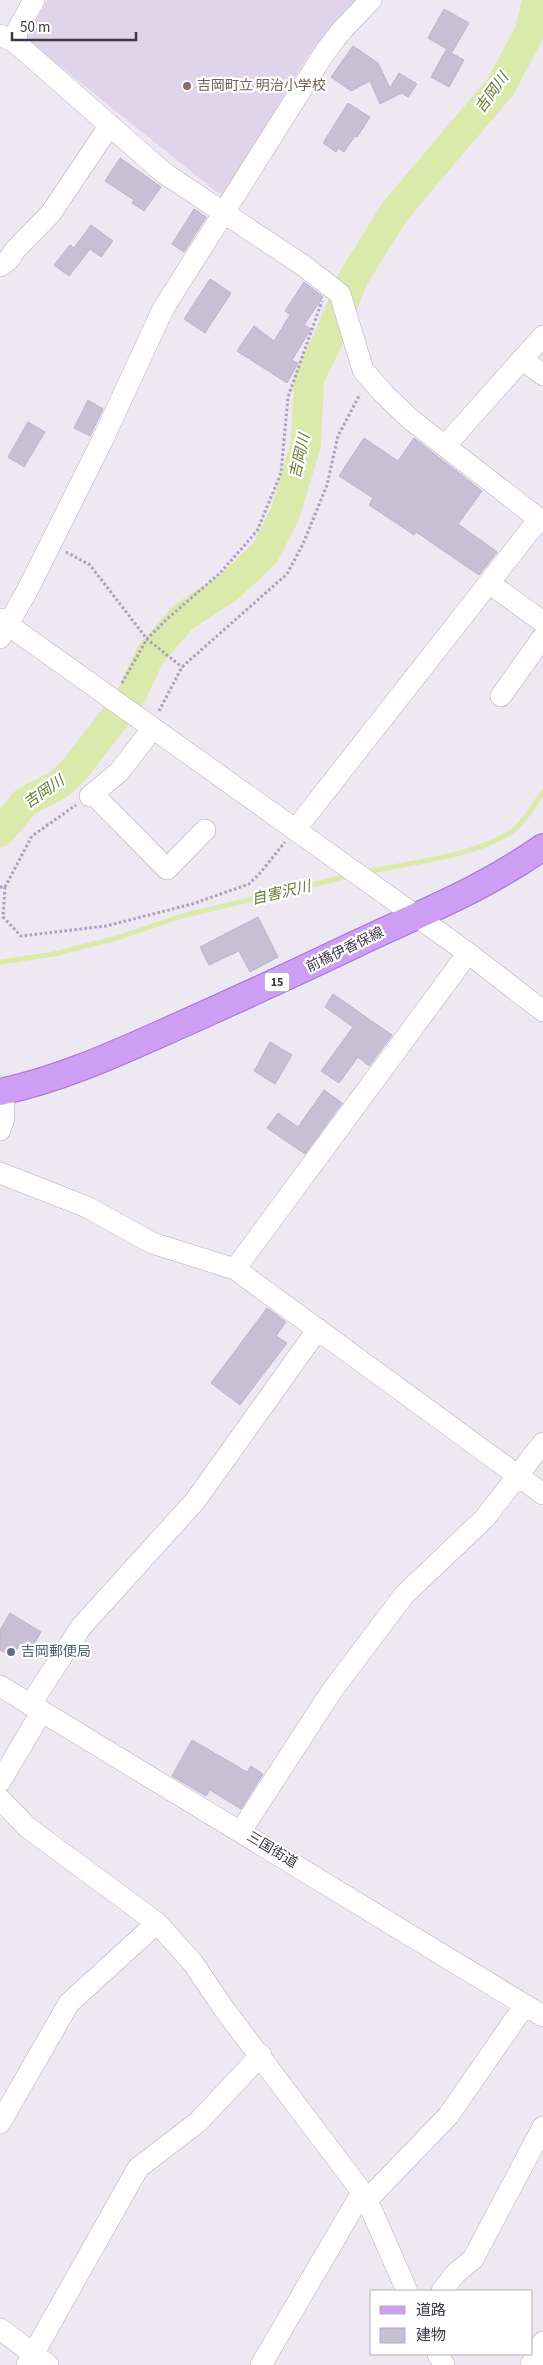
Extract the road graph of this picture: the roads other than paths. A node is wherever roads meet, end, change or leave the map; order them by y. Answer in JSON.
{"nodes":[{"id":1,"x":34,"y":0,"type":"edge"},
{"id":2,"x":371,"y":0,"type":"edge"},
{"id":3,"x":8,"y":39,"type":"edge"},
{"id":4,"x":110,"y":125,"type":"junction"},
{"id":5,"x":225,"y":212,"type":"junction"},
{"id":6,"x":0,"y":266,"type":"edge"},
{"id":7,"x":543,"y":336,"type":"edge"},
{"id":8,"x":522,"y":359,"type":"junction"},
{"id":9,"x":543,"y":374,"type":"edge"},
{"id":10,"x":445,"y":446,"type":"junction"},
{"id":11,"x":541,"y":521,"type":"edge"},
{"id":12,"x":489,"y":582,"type":"junction"},
{"id":13,"x":543,"y":622,"type":"edge"},
{"id":14,"x":3,"y":627,"type":"edge"},
{"id":15,"x":543,"y":637,"type":"edge"},
{"id":16,"x":501,"y":696,"type":"dead end"},
{"id":17,"x":147,"y":724,"type":"junction"},
{"id":18,"x":205,"y":830,"type":"dead end"},
{"id":19,"x":295,"y":830,"type":"junction"},
{"id":20,"x":543,"y":847,"type":"edge"},
{"id":21,"x":414,"y":916,"type":"junction"},
{"id":22,"x":468,"y":954,"type":"junction"},
{"id":23,"x":543,"y":1011,"type":"edge"},
{"id":24,"x":2,"y":1091,"type":"edge"},
{"id":25,"x":0,"y":1130,"type":"edge"},
{"id":26,"x":0,"y":1173,"type":"edge"},
{"id":27,"x":235,"y":1269,"type":"junction"},
{"id":28,"x":318,"y":1328,"type":"junction"},
{"id":29,"x":543,"y":1442,"type":"edge"},
{"id":30,"x":519,"y":1476,"type":"junction"},
{"id":31,"x":543,"y":1494,"type":"edge"},
{"id":32,"x":0,"y":1686,"type":"edge"},
{"id":33,"x":36,"y":1708,"type":"junction"},
{"id":34,"x":0,"y":1782,"type":"edge"},
{"id":35,"x":0,"y":1799,"type":"edge"},
{"id":36,"x":241,"y":1831,"type":"junction"},
{"id":37,"x":157,"y":1923,"type":"junction"},
{"id":38,"x":525,"y":2005,"type":"junction"},
{"id":39,"x":543,"y":2016,"type":"edge"},
{"id":40,"x":260,"y":2056,"type":"junction"},
{"id":41,"x":0,"y":2123,"type":"edge"},
{"id":42,"x":543,"y":2127,"type":"edge"},
{"id":43,"x":364,"y":2197,"type":"junction"},
{"id":44,"x":407,"y":2290,"type":"edge"},
{"id":45,"x":443,"y":2290,"type":"edge"},
{"id":46,"x":0,"y":2329,"type":"edge"},
{"id":47,"x":543,"y":2342,"type":"edge"},
{"id":48,"x":36,"y":2361,"type":"edge"},
{"id":49,"x":261,"y":2365,"type":"edge"},
{"id":50,"x":531,"y":2365,"type":"edge"}],
"edges":[{"from":1,"to":3,"type":"street"},
{"from":2,"to":5,"type":"street"},
{"from":3,"to":4,"type":"street"},
{"from":4,"to":5,"type":"street"},
{"from":4,"to":6,"type":"street"},
{"from":5,"to":10,"type":"street"},
{"from":5,"to":14,"type":"street"},
{"from":7,"to":8,"type":"street"},
{"from":8,"to":9,"type":"street"},
{"from":8,"to":10,"type":"street"},
{"from":10,"to":11,"type":"street"},
{"from":11,"to":12,"type":"street"},
{"from":12,"to":13,"type":"street"},
{"from":12,"to":19,"type":"street"},
{"from":14,"to":17,"type":"street"},
{"from":15,"to":16,"type":"street"},
{"from":17,"to":18,"type":"street"},
{"from":17,"to":19,"type":"street"},
{"from":19,"to":21,"type":"street"},
{"from":20,"to":21,"type":"main road","name":"前橋伊香保線","number":"15"},
{"from":21,"to":22,"type":"street"},
{"from":21,"to":24,"type":"main road","name":"前橋伊香保線","number":"15"},
{"from":22,"to":23,"type":"street"},
{"from":22,"to":27,"type":"street"},
{"from":24,"to":25,"type":"street"},
{"from":26,"to":27,"type":"street"},
{"from":27,"to":28,"type":"street"},
{"from":28,"to":30,"type":"street"},
{"from":28,"to":33,"type":"street"},
{"from":29,"to":30,"type":"street"},
{"from":30,"to":31,"type":"street"},
{"from":30,"to":36,"type":"street"},
{"from":32,"to":33,"type":"street","name":"三国街道"},
{"from":33,"to":34,"type":"street"},
{"from":33,"to":36,"type":"street","name":"三国街道"},
{"from":35,"to":37,"type":"street"},
{"from":36,"to":38,"type":"street","name":"三国街道"},
{"from":37,"to":40,"type":"street"},
{"from":37,"to":41,"type":"street"},
{"from":38,"to":39,"type":"street","name":"三国街道"},
{"from":38,"to":43,"type":"street"},
{"from":40,"to":43,"type":"street"},
{"from":40,"to":48,"type":"street"},
{"from":42,"to":45,"type":"street"},
{"from":43,"to":44,"type":"street"},
{"from":43,"to":49,"type":"street"},
{"from":46,"to":48,"type":"street"},
{"from":47,"to":50,"type":"street"}]}
